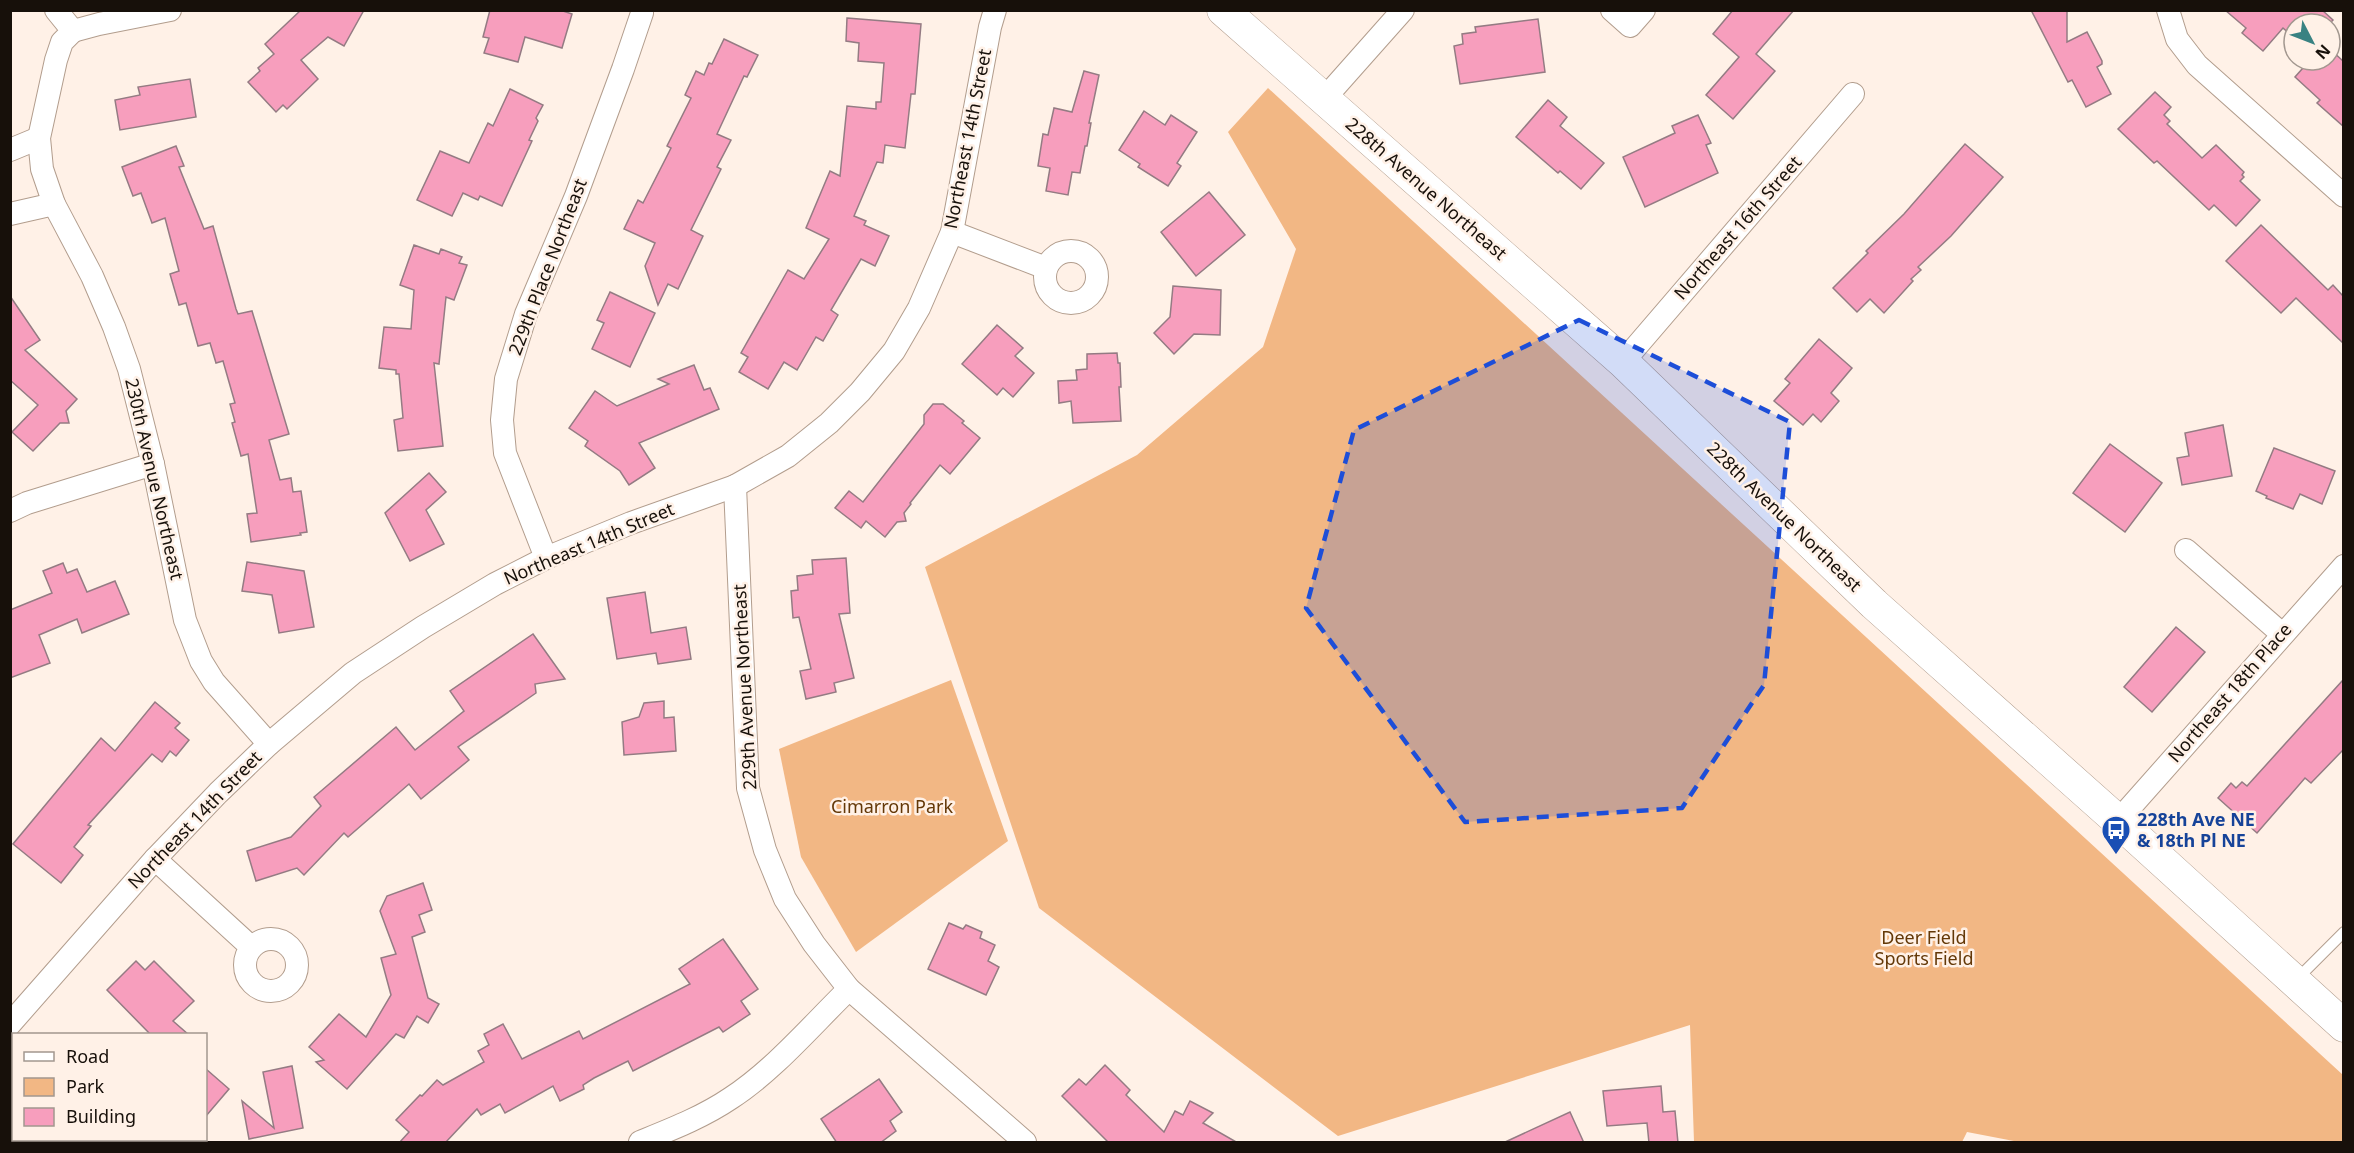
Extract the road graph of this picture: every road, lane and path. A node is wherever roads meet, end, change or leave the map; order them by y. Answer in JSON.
{"nodes":[{"id":1,"x":56,"y":10,"type":"edge"},
{"id":2,"x":170,"y":10,"type":"edge"},
{"id":3,"x":995,"y":10,"type":"edge"},
{"id":4,"x":1223,"y":10,"type":"edge"},
{"id":5,"x":1403,"y":10,"type":"edge"},
{"id":6,"x":1612,"y":10,"type":"edge"},
{"id":7,"x":2168,"y":10,"type":"edge"},
{"id":8,"x":644,"y":11,"type":"edge"},
{"id":9,"x":1637,"y":18,"type":"edge"},
{"id":10,"x":73,"y":31,"type":"junction"},
{"id":11,"x":1853,"y":94,"type":"dead end"},
{"id":12,"x":1324,"y":99,"type":"junction"},
{"id":13,"x":39,"y":138,"type":"junction"},
{"id":14,"x":10,"y":150,"type":"edge"},
{"id":15,"x":2343,"y":196,"type":"edge"},
{"id":16,"x":54,"y":204,"type":"junction"},
{"id":17,"x":10,"y":214,"type":"edge"},
{"id":18,"x":952,"y":232,"type":"junction"},
{"id":19,"x":1046,"y":268,"type":"dead end"},
{"id":20,"x":1623,"y":362,"type":"junction"},
{"id":21,"x":153,"y":464,"type":"junction"},
{"id":22,"x":735,"y":486,"type":"junction"},
{"id":23,"x":10,"y":511,"type":"edge"},
{"id":24,"x":2186,"y":550,"type":"dead end"},
{"id":25,"x":546,"y":558,"type":"junction"},
{"id":26,"x":2343,"y":566,"type":"edge"},
{"id":27,"x":2282,"y":634,"type":"junction"},
{"id":28,"x":269,"y":744,"type":"junction"},
{"id":29,"x":2118,"y":821,"type":"junction"},
{"id":30,"x":155,"y":859,"type":"junction"},
{"id":31,"x":2343,"y":932,"type":"edge"},
{"id":32,"x":251,"y":947,"type":"dead end"},
{"id":33,"x":2295,"y":981,"type":"junction"},
{"id":34,"x":849,"y":989,"type":"junction"},
{"id":35,"x":10,"y":1024,"type":"edge"},
{"id":36,"x":2343,"y":1026,"type":"edge"},
{"id":37,"x":640,"y":1143,"type":"edge"},
{"id":38,"x":1025,"y":1143,"type":"edge"}],
"edges":[{"from":1,"to":10,"type":"street"},
{"from":2,"to":10,"type":"street"},
{"from":3,"to":18,"type":"street","name":"Northeast 14th Street"},
{"from":4,"to":12,"type":"main road","name":"228th Avenue Northeast"},
{"from":5,"to":12,"type":"street"},
{"from":6,"to":9,"type":"street"},
{"from":7,"to":15,"type":"street"},
{"from":8,"to":25,"type":"street","name":"229th Place Northeast"},
{"from":10,"to":13,"type":"street","name":"230th Avenue Northeast"},
{"from":11,"to":20,"type":"street","name":"Northeast 16th Street"},
{"from":12,"to":20,"type":"main road","name":"228th Avenue Northeast"},
{"from":13,"to":14,"type":"street"},
{"from":13,"to":16,"type":"street","name":"230th Avenue Northeast"},
{"from":16,"to":17,"type":"street"},
{"from":16,"to":21,"type":"street","name":"230th Avenue Northeast"},
{"from":18,"to":19,"type":"street"},
{"from":18,"to":22,"type":"street","name":"Northeast 14th Street"},
{"from":20,"to":29,"type":"main road","name":"228th Avenue Northeast"},
{"from":21,"to":23,"type":"street"},
{"from":21,"to":28,"type":"street","name":"230th Avenue Northeast"},
{"from":22,"to":25,"type":"street","name":"Northeast 14th Street"},
{"from":22,"to":34,"type":"street","name":"229th Avenue Northeast"},
{"from":24,"to":27,"type":"street"},
{"from":25,"to":28,"type":"street","name":"Northeast 14th Street"},
{"from":26,"to":27,"type":"street","name":"Northeast 18th Place"},
{"from":27,"to":29,"type":"street","name":"Northeast 18th Place"},
{"from":28,"to":30,"type":"street","name":"Northeast 14th Street"},
{"from":29,"to":33,"type":"main road","name":"228th Avenue Northeast"},
{"from":30,"to":32,"type":"street"},
{"from":30,"to":35,"type":"street","name":"Northeast 14th Street"},
{"from":31,"to":33,"type":"lane"},
{"from":33,"to":36,"type":"main road","name":"228th Avenue Northeast"},
{"from":34,"to":37,"type":"street"},
{"from":34,"to":38,"type":"street","name":"229th Avenue Northeast"}]}
